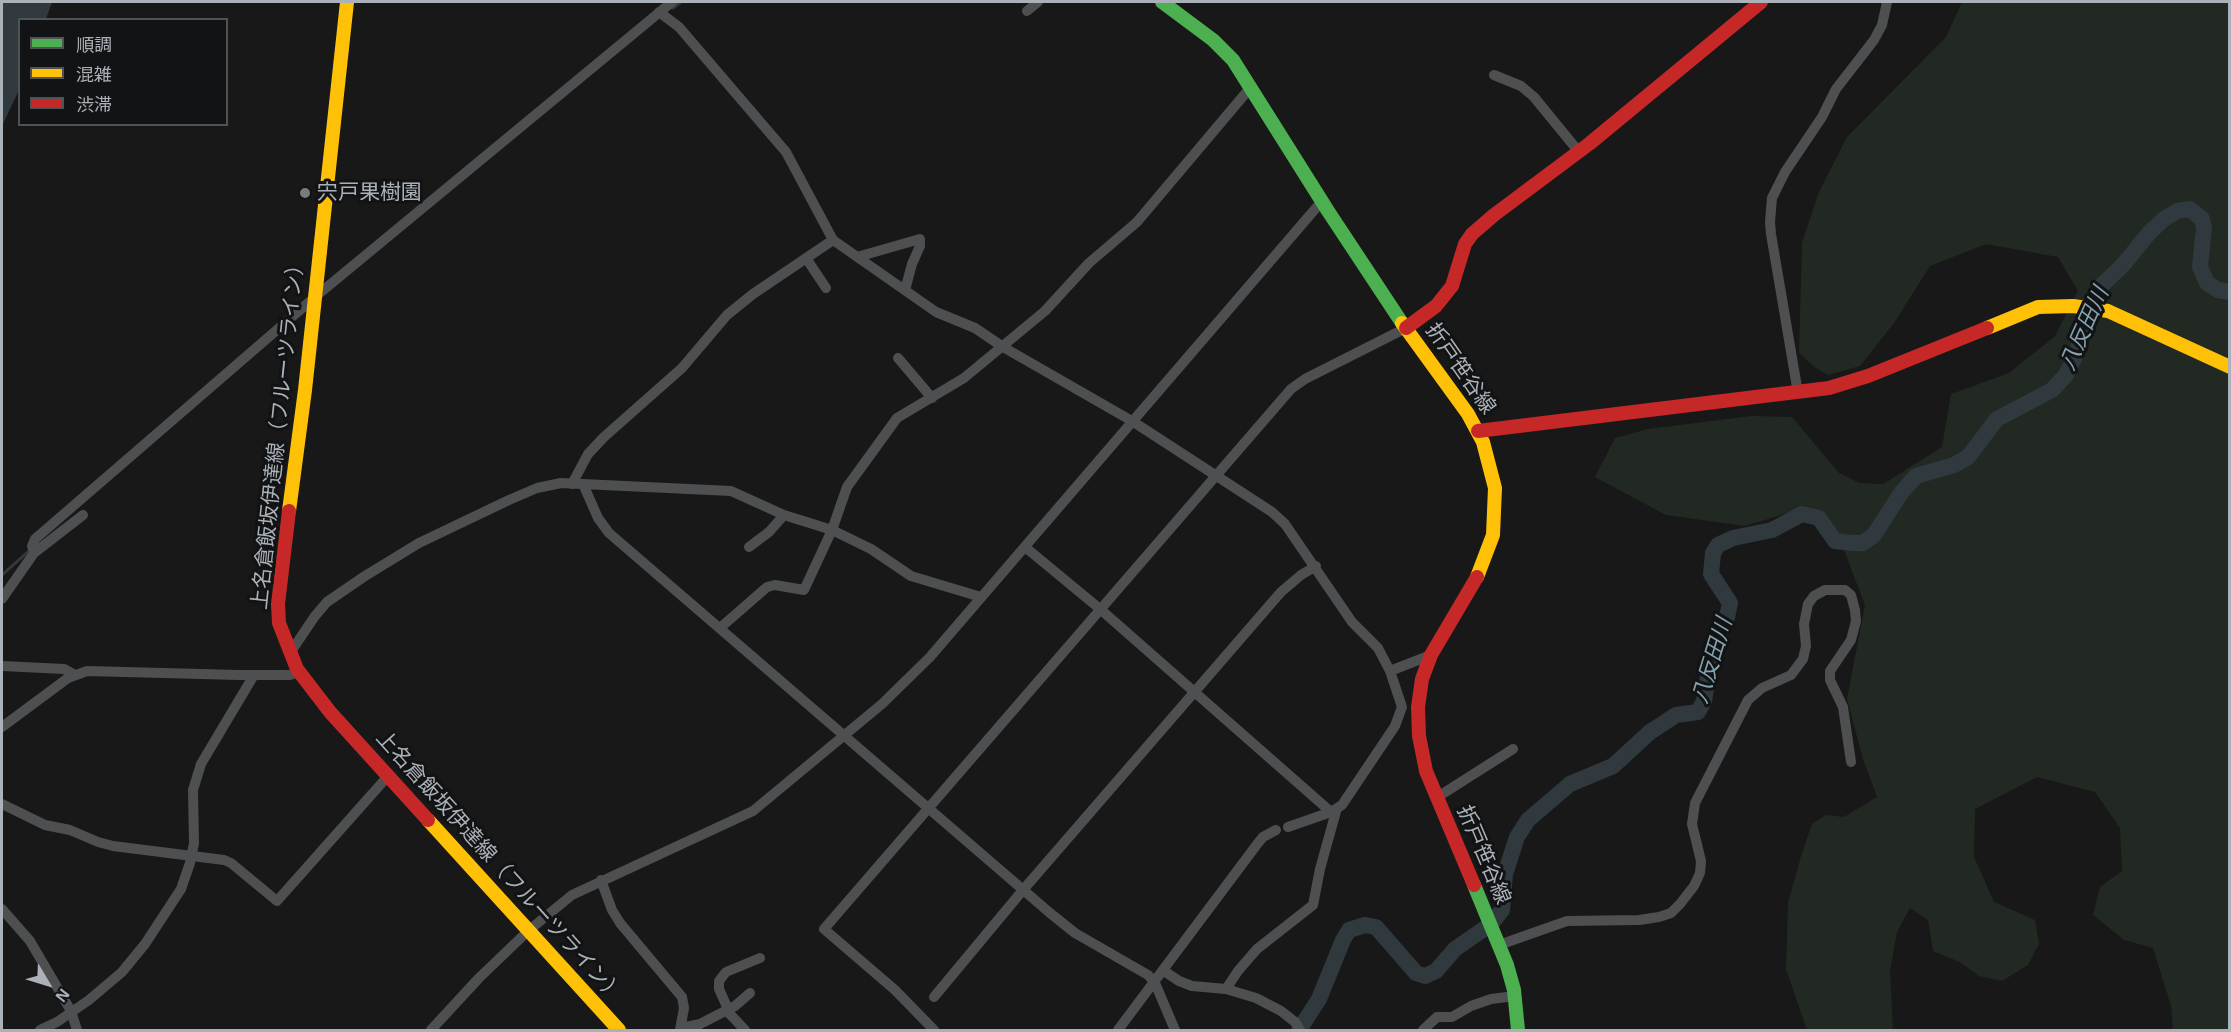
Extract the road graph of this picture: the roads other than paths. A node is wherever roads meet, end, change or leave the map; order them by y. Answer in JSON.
{"nodes":[{"id":1,"x":347,"y":2,"type":"edge"},
{"id":2,"x":672,"y":2,"type":"edge"},
{"id":3,"x":1038,"y":2,"type":"edge"},
{"id":4,"x":1162,"y":2,"type":"edge"},
{"id":5,"x":1761,"y":2,"type":"edge"},
{"id":6,"x":1887,"y":2,"type":"edge"},
{"id":7,"x":1027,"y":11,"type":"dead end"},
{"id":8,"x":659,"y":12,"type":"junction"},
{"id":9,"x":1494,"y":75,"type":"dead end"},
{"id":10,"x":1250,"y":88,"type":"junction"},
{"id":11,"x":1579,"y":152,"type":"junction"},
{"id":12,"x":1322,"y":201,"type":"junction"},
{"id":13,"x":833,"y":240,"type":"junction"},
{"id":14,"x":857,"y":257,"type":"junction"},
{"id":15,"x":806,"y":258,"type":"junction"},
{"id":16,"x":826,"y":288,"type":"dead end"},
{"id":17,"x":905,"y":290,"type":"junction"},
{"id":18,"x":315,"y":297,"type":"junction"},
{"id":19,"x":1406,"y":328,"type":"junction"},
{"id":20,"x":1003,"y":347,"type":"junction"},
{"id":21,"x":898,"y":358,"type":"dead end"},
{"id":22,"x":2229,"y":367,"type":"edge"},
{"id":23,"x":1798,"y":393,"type":"junction"},
{"id":24,"x":932,"y":398,"type":"junction"},
{"id":25,"x":1132,"y":421,"type":"junction"},
{"id":26,"x":1478,"y":431,"type":"junction"},
{"id":27,"x":1217,"y":476,"type":"junction"},
{"id":28,"x":578,"y":484,"type":"junction"},
{"id":29,"x":83,"y":515,"type":"dead end"},
{"id":30,"x":784,"y":515,"type":"junction"},
{"id":31,"x":832,"y":530,"type":"junction"},
{"id":32,"x":749,"y":547,"type":"dead end"},
{"id":33,"x":1026,"y":547,"type":"junction"},
{"id":34,"x":34,"y":553,"type":"junction"},
{"id":35,"x":1316,"y":566,"type":"junction"},
{"id":36,"x":981,"y":597,"type":"junction"},
{"id":37,"x":2,"y":599,"type":"edge"},
{"id":38,"x":1100,"y":609,"type":"junction"},
{"id":39,"x":720,"y":628,"type":"junction"},
{"id":40,"x":290,"y":653,"type":"junction"},
{"id":41,"x":1431,"y":655,"type":"junction"},
{"id":42,"x":2,"y":666,"type":"edge"},
{"id":43,"x":1390,"y":670,"type":"junction"},
{"id":44,"x":300,"y":672,"type":"junction"},
{"id":45,"x":75,"y":675,"type":"junction"},
{"id":46,"x":254,"y":675,"type":"junction"},
{"id":47,"x":1194,"y":692,"type":"junction"},
{"id":48,"x":1402,"y":707,"type":"junction"},
{"id":49,"x":1418,"y":714,"type":"junction"},
{"id":50,"x":2,"y":727,"type":"edge"},
{"id":51,"x":844,"y":736,"type":"junction"},
{"id":52,"x":1513,"y":748,"type":"dead end"},
{"id":53,"x":1851,"y":762,"type":"dead end"},
{"id":54,"x":388,"y":776,"type":"junction"},
{"id":55,"x":1437,"y":798,"type":"junction"},
{"id":56,"x":2,"y":804,"type":"edge"},
{"id":57,"x":929,"y":808,"type":"junction"},
{"id":58,"x":1334,"y":810,"type":"junction"},
{"id":59,"x":1288,"y":827,"type":"dead end"},
{"id":60,"x":1276,"y":830,"type":"dead end"},
{"id":61,"x":192,"y":857,"type":"junction"},
{"id":62,"x":601,"y":880,"type":"junction"},
{"id":63,"x":1023,"y":890,"type":"junction"},
{"id":64,"x":2,"y":909,"type":"edge"},
{"id":65,"x":528,"y":931,"type":"junction"},
{"id":66,"x":1498,"y":945,"type":"junction"},
{"id":67,"x":760,"y":958,"type":"dead end"},
{"id":68,"x":1164,"y":970,"type":"junction"},
{"id":69,"x":1155,"y":982,"type":"junction"},
{"id":70,"x":1226,"y":989,"type":"junction"},
{"id":71,"x":750,"y":993,"type":"dead end"},
{"id":72,"x":1515,"y":996,"type":"junction"},
{"id":73,"x":934,"y":997,"type":"dead end"},
{"id":74,"x":727,"y":1010,"type":"junction"},
{"id":75,"x":71,"y":1011,"type":"junction"},
{"id":76,"x":1298,"y":1026,"type":"edge"},
{"id":77,"x":681,"y":1029,"type":"edge"},
{"id":78,"x":40,"y":1030,"type":"edge"},
{"id":79,"x":77,"y":1030,"type":"edge"},
{"id":80,"x":431,"y":1030,"type":"edge"},
{"id":81,"x":619,"y":1030,"type":"edge"},
{"id":82,"x":745,"y":1030,"type":"edge"},
{"id":83,"x":933,"y":1030,"type":"edge"},
{"id":84,"x":1118,"y":1030,"type":"edge"},
{"id":85,"x":1174,"y":1030,"type":"edge"},
{"id":86,"x":1423,"y":1030,"type":"edge"},
{"id":87,"x":1518,"y":1030,"type":"edge"}],
"edges":[{"from":1,"to":18,"type":"main road","name":"上名倉飯坂伊達線（フルーツライン）"},
{"from":2,"to":8,"type":"street"},
{"from":3,"to":7,"type":"street"},
{"from":4,"to":10,"type":"main road"},
{"from":5,"to":11,"type":"main road","name":"折戸笹谷線"},
{"from":6,"to":23,"type":"street"},
{"from":8,"to":13,"type":"street"},
{"from":8,"to":18,"type":"street"},
{"from":9,"to":11,"type":"street"},
{"from":10,"to":12,"type":"main road"},
{"from":10,"to":20,"type":"street"},
{"from":11,"to":19,"type":"main road","name":"折戸笹谷線"},
{"from":12,"to":19,"type":"main road"},
{"from":12,"to":25,"type":"street"},
{"from":13,"to":14,"type":"street"},
{"from":13,"to":15,"type":"street"},
{"from":14,"to":17,"type":"street"},
{"from":14,"to":17,"type":"street"},
{"from":15,"to":16,"type":"street"},
{"from":15,"to":28,"type":"street"},
{"from":17,"to":20,"type":"street"},
{"from":18,"to":34,"type":"street"},
{"from":18,"to":40,"type":"main road","name":"上名倉飯坂伊達線（フルーツライン）"},
{"from":19,"to":26,"type":"main road","name":"折戸笹谷線"},
{"from":19,"to":27,"type":"street"},
{"from":20,"to":24,"type":"street"},
{"from":20,"to":25,"type":"street"},
{"from":21,"to":24,"type":"street"},
{"from":22,"to":23,"type":"main road"},
{"from":23,"to":26,"type":"main road"},
{"from":24,"to":31,"type":"street"},
{"from":25,"to":27,"type":"street"},
{"from":25,"to":33,"type":"street"},
{"from":26,"to":41,"type":"main road","name":"折戸笹谷線"},
{"from":27,"to":35,"type":"street"},
{"from":27,"to":38,"type":"street"},
{"from":28,"to":30,"type":"street"},
{"from":28,"to":39,"type":"street"},
{"from":28,"to":40,"type":"street"},
{"from":29,"to":34,"type":"street"},
{"from":30,"to":31,"type":"street"},
{"from":30,"to":32,"type":"street"},
{"from":31,"to":36,"type":"street"},
{"from":31,"to":39,"type":"street"},
{"from":33,"to":36,"type":"street"},
{"from":33,"to":38,"type":"street"},
{"from":34,"to":37,"type":"street"},
{"from":35,"to":43,"type":"street"},
{"from":35,"to":47,"type":"street"},
{"from":36,"to":51,"type":"street"},
{"from":38,"to":47,"type":"street"},
{"from":38,"to":57,"type":"street"},
{"from":39,"to":51,"type":"street"},
{"from":40,"to":44,"type":"main road","name":"上名倉飯坂伊達線（フルーツライン）"},
{"from":41,"to":43,"type":"street"},
{"from":41,"to":49,"type":"main road","name":"折戸笹谷線"},
{"from":42,"to":45,"type":"street"},
{"from":43,"to":48,"type":"street"},
{"from":44,"to":46,"type":"street"},
{"from":44,"to":54,"type":"main road","name":"上名倉飯坂伊達線（フルーツライン）"},
{"from":45,"to":46,"type":"street"},
{"from":45,"to":50,"type":"street"},
{"from":46,"to":61,"type":"street"},
{"from":47,"to":58,"type":"street"},
{"from":47,"to":63,"type":"street"},
{"from":48,"to":49,"type":"street"},
{"from":48,"to":58,"type":"street"},
{"from":49,"to":55,"type":"main road","name":"折戸笹谷線"},
{"from":51,"to":57,"type":"street"},
{"from":51,"to":62,"type":"street"},
{"from":52,"to":55,"type":"street"},
{"from":53,"to":66,"type":"street"},
{"from":54,"to":61,"type":"street"},
{"from":54,"to":65,"type":"main road","name":"上名倉飯坂伊達線（フルーツライン）"},
{"from":55,"to":66,"type":"main road","name":"折戸笹谷線"},
{"from":56,"to":61,"type":"street"},
{"from":57,"to":63,"type":"street"},
{"from":57,"to":83,"type":"street"},
{"from":58,"to":59,"type":"street"},
{"from":58,"to":70,"type":"street"},
{"from":60,"to":68,"type":"street"},
{"from":61,"to":75,"type":"street"},
{"from":62,"to":65,"type":"street"},
{"from":62,"to":77,"type":"street"},
{"from":63,"to":69,"type":"street"},
{"from":63,"to":73,"type":"street"},
{"from":64,"to":75,"type":"street"},
{"from":65,"to":80,"type":"street"},
{"from":65,"to":81,"type":"main road","name":"上名倉飯坂伊達線（フルーツライン）"},
{"from":66,"to":72,"type":"main road","name":"折戸笹谷線"},
{"from":67,"to":74,"type":"street"},
{"from":68,"to":69,"type":"street"},
{"from":68,"to":70,"type":"street"},
{"from":69,"to":84,"type":"street"},
{"from":69,"to":85,"type":"street"},
{"from":70,"to":76,"type":"street"},
{"from":71,"to":74,"type":"street"},
{"from":72,"to":86,"type":"street"},
{"from":72,"to":87,"type":"main road","name":"折戸笹谷線"},
{"from":74,"to":77,"type":"street"},
{"from":74,"to":82,"type":"street"},
{"from":75,"to":78,"type":"street"},
{"from":75,"to":79,"type":"street"}]}
